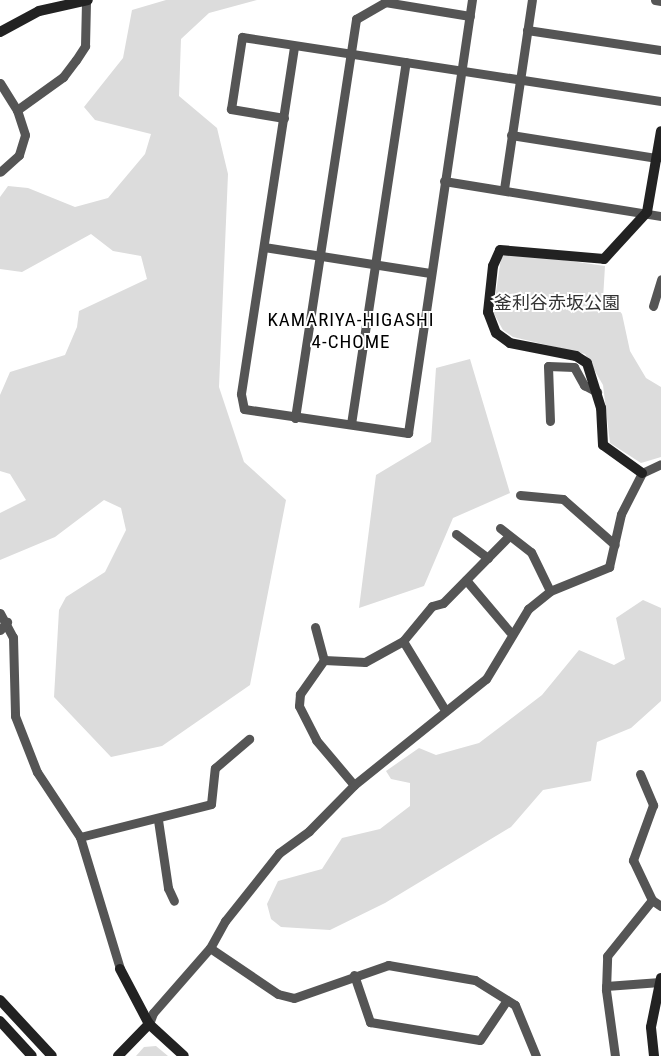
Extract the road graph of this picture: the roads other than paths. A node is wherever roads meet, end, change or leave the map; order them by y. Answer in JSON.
{"nodes":[{"id":1,"x":472,"y":0,"type":"edge"},
{"id":2,"x":532,"y":0,"type":"edge"},
{"id":3,"x":655,"y":0,"type":"edge"},
{"id":4,"x":87,"y":1,"type":"edge"},
{"id":5,"x":661,"y":1,"type":"edge"},
{"id":6,"x":470,"y":16,"type":"junction"},
{"id":7,"x":527,"y":30,"type":"junction"},
{"id":8,"x":0,"y":32,"type":"edge"},
{"id":9,"x":294,"y":47,"type":"junction"},
{"id":10,"x":661,"y":50,"type":"edge"},
{"id":11,"x":350,"y":54,"type":"junction"},
{"id":12,"x":406,"y":62,"type":"junction"},
{"id":13,"x":461,"y":71,"type":"junction"},
{"id":14,"x":518,"y":79,"type":"junction"},
{"id":15,"x":0,"y":83,"type":"edge"},
{"id":16,"x":661,"y":101,"type":"edge"},
{"id":17,"x":17,"y":110,"type":"junction"},
{"id":18,"x":284,"y":118,"type":"junction"},
{"id":19,"x":661,"y":130,"type":"edge"},
{"id":20,"x":511,"y":136,"type":"junction"},
{"id":21,"x":657,"y":158,"type":"junction"},
{"id":22,"x":0,"y":172,"type":"edge"},
{"id":23,"x":444,"y":180,"type":"junction"},
{"id":24,"x":504,"y":189,"type":"junction"},
{"id":25,"x":647,"y":212,"type":"junction"},
{"id":26,"x":661,"y":216,"type":"edge"},
{"id":27,"x":264,"y":247,"type":"junction"},
{"id":28,"x":320,"y":256,"type":"junction"},
{"id":29,"x":375,"y":263,"type":"junction"},
{"id":30,"x":430,"y":273,"type":"junction"},
{"id":31,"x":661,"y":279,"type":"edge"},
{"id":32,"x":653,"y":306,"type":"dead end"},
{"id":33,"x":597,"y":392,"type":"junction"},
{"id":34,"x":295,"y":418,"type":"junction"},
{"id":35,"x":550,"y":420,"type":"dead end"},
{"id":36,"x":351,"y":424,"type":"junction"},
{"id":37,"x":661,"y":464,"type":"edge"},
{"id":38,"x":642,"y":473,"type":"junction"},
{"id":39,"x":520,"y":496,"type":"dead end"},
{"id":40,"x":500,"y":528,"type":"dead end"},
{"id":41,"x":456,"y":534,"type":"dead end"},
{"id":42,"x":508,"y":537,"type":"junction"},
{"id":43,"x":615,"y":545,"type":"junction"},
{"id":44,"x":488,"y":558,"type":"junction"},
{"id":45,"x":466,"y":580,"type":"junction"},
{"id":46,"x":550,"y":591,"type":"junction"},
{"id":47,"x":0,"y":613,"type":"edge"},
{"id":48,"x":6,"y":622,"type":"junction"},
{"id":49,"x":315,"y":627,"type":"dead end"},
{"id":50,"x":0,"y":630,"type":"edge"},
{"id":51,"x":510,"y":632,"type":"junction"},
{"id":52,"x":403,"y":641,"type":"junction"},
{"id":53,"x":324,"y":660,"type":"junction"},
{"id":54,"x":445,"y":710,"type":"junction"},
{"id":55,"x":249,"y":739,"type":"dead end"},
{"id":56,"x":640,"y":774,"type":"dead end"},
{"id":57,"x":354,"y":785,"type":"junction"},
{"id":58,"x":158,"y":820,"type":"junction"},
{"id":59,"x":80,"y":837,"type":"junction"},
{"id":60,"x":652,"y":900,"type":"junction"},
{"id":61,"x":174,"y":901,"type":"dead end"},
{"id":62,"x":661,"y":906,"type":"edge"},
{"id":63,"x":210,"y":948,"type":"junction"},
{"id":64,"x":120,"y":969,"type":"joint"},
{"id":65,"x":354,"y":974,"type":"junction"},
{"id":66,"x":661,"y":980,"type":"edge"},
{"id":67,"x":606,"y":986,"type":"junction"},
{"id":68,"x":0,"y":1000,"type":"edge"},
{"id":69,"x":507,"y":1000,"type":"junction"},
{"id":70,"x":0,"y":1021,"type":"edge"},
{"id":71,"x":149,"y":1024,"type":"junction"},
{"id":72,"x":32,"y":1056,"type":"edge"},
{"id":73,"x":52,"y":1056,"type":"edge"},
{"id":74,"x":118,"y":1056,"type":"edge"},
{"id":75,"x":182,"y":1056,"type":"edge"},
{"id":76,"x":536,"y":1056,"type":"edge"},
{"id":77,"x":615,"y":1056,"type":"edge"},
{"id":78,"x":654,"y":1056,"type":"edge"}],
"edges":[{"from":1,"to":6,"type":"street"},
{"from":2,"to":7,"type":"street"},
{"from":3,"to":5,"type":"street"},
{"from":4,"to":8,"type":"street"},
{"from":4,"to":17,"type":"street"},
{"from":6,"to":11,"type":"street"},
{"from":6,"to":13,"type":"street"},
{"from":7,"to":10,"type":"street"},
{"from":7,"to":14,"type":"street"},
{"from":9,"to":11,"type":"street"},
{"from":9,"to":18,"type":"street"},
{"from":9,"to":18,"type":"street"},
{"from":11,"to":12,"type":"street"},
{"from":11,"to":28,"type":"street"},
{"from":12,"to":13,"type":"street"},
{"from":12,"to":29,"type":"street"},
{"from":13,"to":14,"type":"street"},
{"from":13,"to":23,"type":"street"},
{"from":14,"to":16,"type":"street"},
{"from":14,"to":20,"type":"street"},
{"from":15,"to":17,"type":"street"},
{"from":17,"to":22,"type":"street"},
{"from":18,"to":27,"type":"street"},
{"from":19,"to":21,"type":"street"},
{"from":20,"to":21,"type":"street"},
{"from":20,"to":24,"type":"street"},
{"from":21,"to":25,"type":"street"},
{"from":23,"to":24,"type":"street"},
{"from":23,"to":30,"type":"street"},
{"from":24,"to":25,"type":"street"},
{"from":25,"to":26,"type":"street"},
{"from":25,"to":33,"type":"street"},
{"from":27,"to":28,"type":"street"},
{"from":27,"to":34,"type":"street"},
{"from":28,"to":29,"type":"street"},
{"from":28,"to":34,"type":"street"},
{"from":29,"to":30,"type":"street"},
{"from":29,"to":36,"type":"street"},
{"from":30,"to":36,"type":"street"},
{"from":31,"to":32,"type":"street"},
{"from":33,"to":35,"type":"street"},
{"from":33,"to":38,"type":"street"},
{"from":34,"to":36,"type":"street"},
{"from":37,"to":38,"type":"street"},
{"from":38,"to":43,"type":"street"},
{"from":39,"to":43,"type":"street"},
{"from":40,"to":42,"type":"street"},
{"from":41,"to":44,"type":"street"},
{"from":42,"to":44,"type":"street"},
{"from":42,"to":46,"type":"street"},
{"from":43,"to":46,"type":"street"},
{"from":44,"to":45,"type":"street"},
{"from":45,"to":51,"type":"street"},
{"from":45,"to":52,"type":"street"},
{"from":46,"to":51,"type":"street"},
{"from":47,"to":48,"type":"street"},
{"from":48,"to":50,"type":"street"},
{"from":48,"to":59,"type":"street"},
{"from":49,"to":53,"type":"street"},
{"from":51,"to":54,"type":"street"},
{"from":52,"to":53,"type":"street"},
{"from":52,"to":54,"type":"street"},
{"from":53,"to":57,"type":"street"},
{"from":54,"to":57,"type":"street"},
{"from":55,"to":58,"type":"street"},
{"from":56,"to":60,"type":"street"},
{"from":57,"to":63,"type":"street"},
{"from":58,"to":59,"type":"street"},
{"from":58,"to":61,"type":"street"},
{"from":59,"to":64,"type":"street"},
{"from":60,"to":62,"type":"street"},
{"from":60,"to":67,"type":"street"},
{"from":63,"to":65,"type":"street"},
{"from":63,"to":71,"type":"street"},
{"from":64,"to":71,"type":"street"},
{"from":65,"to":69,"type":"street"},
{"from":65,"to":69,"type":"street"},
{"from":66,"to":67,"type":"street"},
{"from":66,"to":78,"type":"street"},
{"from":67,"to":77,"type":"street"},
{"from":68,"to":73,"type":"street"},
{"from":69,"to":76,"type":"street"},
{"from":70,"to":72,"type":"street"},
{"from":71,"to":74,"type":"street"},
{"from":71,"to":75,"type":"street"}]}
